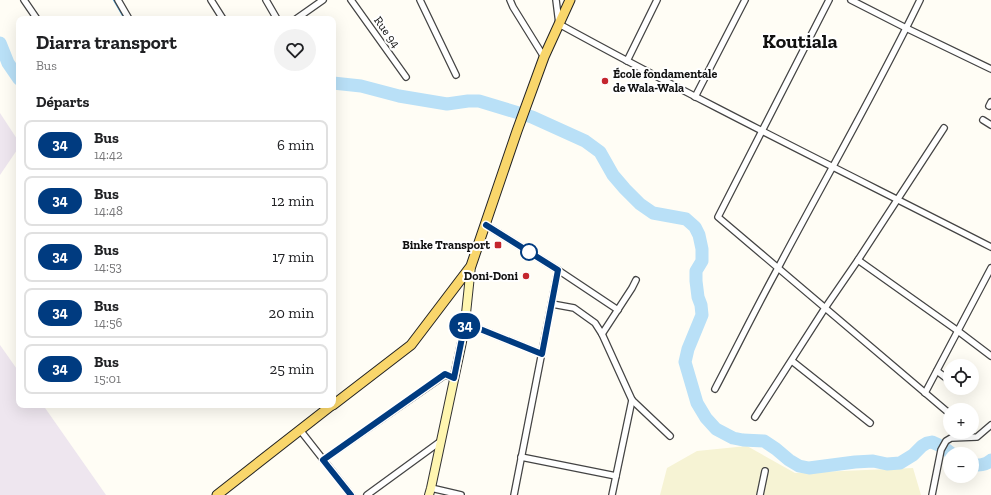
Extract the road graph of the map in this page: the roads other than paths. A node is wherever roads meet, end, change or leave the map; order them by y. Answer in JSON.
{"nodes":[{"id":1,"x":24,"y":0,"type":"edge"},
{"id":2,"x":118,"y":0,"type":"edge"},
{"id":3,"x":211,"y":0,"type":"edge"},
{"id":4,"x":266,"y":0,"type":"edge"},
{"id":5,"x":323,"y":0,"type":"edge"},
{"id":6,"x":350,"y":0,"type":"edge"},
{"id":7,"x":420,"y":0,"type":"edge"},
{"id":8,"x":510,"y":0,"type":"edge"},
{"id":9,"x":556,"y":0,"type":"edge"},
{"id":10,"x":570,"y":0,"type":"edge"},
{"id":11,"x":657,"y":0,"type":"edge"},
{"id":12,"x":745,"y":0,"type":"edge"},
{"id":13,"x":829,"y":0,"type":"edge"},
{"id":14,"x":851,"y":0,"type":"edge"},
{"id":15,"x":920,"y":0,"type":"edge"},
{"id":16,"x":35,"y":16,"type":"edge"},
{"id":17,"x":127,"y":16,"type":"edge"},
{"id":18,"x":221,"y":16,"type":"edge"},
{"id":19,"x":275,"y":16,"type":"edge"},
{"id":20,"x":300,"y":16,"type":"edge"},
{"id":21,"x":558,"y":24,"type":"junction"},
{"id":22,"x":906,"y":28,"type":"junction"},
{"id":23,"x":544,"y":57,"type":"junction"},
{"id":24,"x":626,"y":61,"type":"junction"},
{"id":25,"x":991,"y":69,"type":"edge"},
{"id":26,"x":456,"y":75,"type":"dead end"},
{"id":27,"x":406,"y":77,"type":"dead end"},
{"id":28,"x":696,"y":97,"type":"junction"},
{"id":29,"x":983,"y":120,"type":"dead end"},
{"id":30,"x":991,"y":125,"type":"edge"},
{"id":31,"x":944,"y":128,"type":"dead end"},
{"id":32,"x":762,"y":131,"type":"junction"},
{"id":33,"x":833,"y":167,"type":"junction"},
{"id":34,"x":898,"y":199,"type":"junction"},
{"id":35,"x":486,"y":225,"type":"junction"},
{"id":36,"x":991,"y":247,"type":"edge"},
{"id":37,"x":858,"y":260,"type":"junction"},
{"id":38,"x":472,"y":266,"type":"junction"},
{"id":39,"x":778,"y":268,"type":"junction"},
{"id":40,"x":991,"y":268,"type":"edge"},
{"id":41,"x":558,"y":270,"type":"junction"},
{"id":42,"x":636,"y":280,"type":"dead end"},
{"id":43,"x":552,"y":304,"type":"junction"},
{"id":44,"x":825,"y":308,"type":"junction"},
{"id":45,"x":618,"y":310,"type":"junction"},
{"id":46,"x":465,"y":323,"type":"junction"},
{"id":47,"x":958,"y":331,"type":"junction"},
{"id":48,"x":602,"y":334,"type":"junction"},
{"id":49,"x":542,"y":354,"type":"junction"},
{"id":50,"x":991,"y":356,"type":"edge"},
{"id":51,"x":792,"y":361,"type":"junction"},
{"id":52,"x":937,"y":371,"type":"junction"},
{"id":53,"x":943,"y":376,"type":"edge"},
{"id":54,"x":454,"y":378,"type":"junction"},
{"id":55,"x":715,"y":389,"type":"dead end"},
{"id":56,"x":926,"y":393,"type":"junction"},
{"id":57,"x":632,"y":400,"type":"junction"},
{"id":58,"x":336,"y":403,"type":"edge"},
{"id":59,"x":329,"y":408,"type":"edge"},
{"id":60,"x":943,"y":408,"type":"edge"},
{"id":61,"x":755,"y":417,"type":"dead end"},
{"id":62,"x":870,"y":422,"type":"dead end"},
{"id":63,"x":991,"y":425,"type":"edge"},
{"id":64,"x":300,"y":430,"type":"junction"},
{"id":65,"x":979,"y":435,"type":"edge"},
{"id":66,"x":670,"y":436,"type":"dead end"},
{"id":67,"x":949,"y":439,"type":"edge"},
{"id":68,"x":440,"y":441,"type":"junction"},
{"id":69,"x":521,"y":457,"type":"junction"},
{"id":70,"x":323,"y":460,"type":"junction"},
{"id":71,"x":765,"y":471,"type":"dead end"},
{"id":72,"x":616,"y":476,"type":"junction"},
{"id":73,"x":430,"y":491,"type":"edge"},
{"id":74,"x":217,"y":495,"type":"edge"},
{"id":75,"x":351,"y":495,"type":"edge"},
{"id":76,"x":367,"y":495,"type":"edge"},
{"id":77,"x":461,"y":495,"type":"edge"},
{"id":78,"x":514,"y":495,"type":"edge"},
{"id":79,"x":612,"y":495,"type":"edge"},
{"id":80,"x":760,"y":495,"type":"edge"},
{"id":81,"x":932,"y":495,"type":"edge"}],
"edges":[{"from":1,"to":16,"type":"street"},
{"from":2,"to":17,"type":"street"},
{"from":3,"to":18,"type":"street"},
{"from":4,"to":19,"type":"street"},
{"from":5,"to":20,"type":"street"},
{"from":6,"to":27,"type":"street","name":"Rue 94"},
{"from":7,"to":26,"type":"street"},
{"from":8,"to":23,"type":"street"},
{"from":9,"to":21,"type":"street"},
{"from":10,"to":21,"type":"main road"},
{"from":11,"to":24,"type":"street"},
{"from":12,"to":28,"type":"street"},
{"from":13,"to":32,"type":"street"},
{"from":14,"to":22,"type":"street"},
{"from":15,"to":22,"type":"street"},
{"from":21,"to":23,"type":"main road"},
{"from":21,"to":24,"type":"street"},
{"from":22,"to":25,"type":"street"},
{"from":22,"to":33,"type":"street"},
{"from":23,"to":35,"type":"main road"},
{"from":24,"to":28,"type":"street"},
{"from":28,"to":32,"type":"street"},
{"from":29,"to":30,"type":"street"},
{"from":31,"to":34,"type":"street"},
{"from":32,"to":33,"type":"street"},
{"from":32,"to":39,"type":"street"},
{"from":33,"to":34,"type":"street"},
{"from":33,"to":39,"type":"street"},
{"from":34,"to":36,"type":"street"},
{"from":34,"to":37,"type":"street"},
{"from":35,"to":38,"type":"main road"},
{"from":35,"to":41,"type":"street"},
{"from":37,"to":44,"type":"street"},
{"from":37,"to":47,"type":"street"},
{"from":38,"to":46,"type":"street"},
{"from":38,"to":58,"type":"main road"},
{"from":39,"to":44,"type":"street"},
{"from":39,"to":55,"type":"street"},
{"from":40,"to":47,"type":"street"},
{"from":41,"to":43,"type":"street"},
{"from":41,"to":45,"type":"street"},
{"from":42,"to":45,"type":"street"},
{"from":43,"to":48,"type":"street"},
{"from":43,"to":49,"type":"street"},
{"from":44,"to":51,"type":"street"},
{"from":44,"to":56,"type":"street"},
{"from":45,"to":48,"type":"street"},
{"from":46,"to":49,"type":"street"},
{"from":46,"to":54,"type":"street"},
{"from":47,"to":50,"type":"street"},
{"from":47,"to":52,"type":"street"},
{"from":48,"to":57,"type":"street"},
{"from":49,"to":69,"type":"street"},
{"from":51,"to":61,"type":"street"},
{"from":51,"to":62,"type":"street"},
{"from":52,"to":53,"type":"street"},
{"from":52,"to":56,"type":"street"},
{"from":54,"to":68,"type":"street"},
{"from":54,"to":70,"type":"street"},
{"from":56,"to":60,"type":"street"},
{"from":57,"to":66,"type":"street"},
{"from":57,"to":72,"type":"street"},
{"from":59,"to":64,"type":"main road"},
{"from":63,"to":65,"type":"street"},
{"from":64,"to":70,"type":"street"},
{"from":64,"to":74,"type":"main road"},
{"from":67,"to":81,"type":"street"},
{"from":68,"to":73,"type":"street"},
{"from":68,"to":76,"type":"street"},
{"from":69,"to":72,"type":"street"},
{"from":69,"to":78,"type":"street"},
{"from":70,"to":75,"type":"street"},
{"from":71,"to":80,"type":"street"},
{"from":72,"to":79,"type":"street"},
{"from":73,"to":77,"type":"street"}]}
